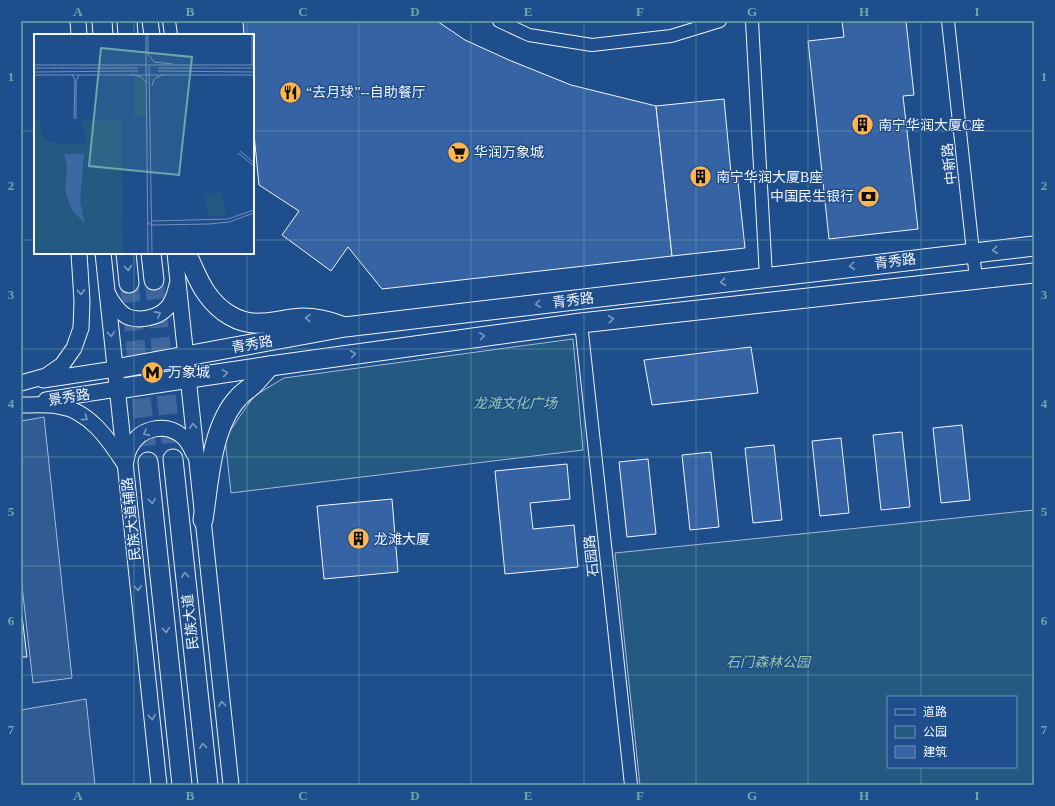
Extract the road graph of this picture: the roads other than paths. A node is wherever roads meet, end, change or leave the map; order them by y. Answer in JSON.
{"nodes":[{"id":1,"x":78,"y":21,"type":"edge"},
{"id":2,"x":102,"y":21,"type":"edge"},
{"id":3,"x":127,"y":21,"type":"edge"},
{"id":4,"x":150,"y":21,"type":"edge"},
{"id":5,"x":169,"y":21,"type":"edge"},
{"id":6,"x":499,"y":21,"type":"edge"},
{"id":7,"x":720,"y":21,"type":"edge"},
{"id":8,"x":752,"y":21,"type":"edge"},
{"id":9,"x":948,"y":21,"type":"edge"},
{"id":10,"x":80,"y":34,"type":"edge"},
{"id":11,"x":103,"y":34,"type":"edge"},
{"id":12,"x":128,"y":34,"type":"edge"},
{"id":13,"x":152,"y":34,"type":"edge"},
{"id":14,"x":171,"y":34,"type":"edge"},
{"id":15,"x":1034,"y":246,"type":"edge"},
{"id":16,"x":974,"y":252,"type":"junction"},
{"id":17,"x":79,"y":254,"type":"edge"},
{"id":18,"x":103,"y":254,"type":"edge"},
{"id":19,"x":126,"y":254,"type":"edge"},
{"id":20,"x":152,"y":254,"type":"edge"},
{"id":21,"x":175,"y":254,"type":"edge"},
{"id":22,"x":186,"y":254,"type":"edge"},
{"id":23,"x":1034,"y":273,"type":"edge"},
{"id":24,"x":766,"y":277,"type":"junction"},
{"id":25,"x":976,"y":279,"type":"junction"},
{"id":26,"x":154,"y":280,"type":"tunnel mouth"},
{"id":27,"x":178,"y":281,"type":"junction"},
{"id":28,"x":129,"y":283,"type":"tunnel mouth"},
{"id":29,"x":106,"y":289,"type":"junction"},
{"id":30,"x":581,"y":323,"type":"junction"},
{"id":31,"x":345,"y":327,"type":"junction"},
{"id":32,"x":186,"y":356,"type":"junction"},
{"id":33,"x":270,"y":366,"type":"junction"},
{"id":34,"x":115,"y":369,"type":"junction"},
{"id":35,"x":188,"y":378,"type":"junction"},
{"id":36,"x":21,"y":383,"type":"edge"},
{"id":37,"x":117,"y":389,"type":"junction"},
{"id":38,"x":21,"y":405,"type":"edge"},
{"id":39,"x":173,"y":459,"type":"tunnel mouth"},
{"id":40,"x":197,"y":459,"type":"junction"},
{"id":41,"x":148,"y":462,"type":"tunnel mouth"},
{"id":42,"x":125,"y":466,"type":"junction"},
{"id":43,"x":203,"y":520,"type":"junction"},
{"id":44,"x":159,"y":785,"type":"edge"},
{"id":45,"x":182,"y":785,"type":"edge"},
{"id":46,"x":208,"y":785,"type":"edge"},
{"id":47,"x":231,"y":785,"type":"edge"},
{"id":48,"x":631,"y":785,"type":"edge"}],
"edges":[{"from":1,"to":10,"type":"street"},
{"from":2,"to":11,"type":"main road"},
{"from":3,"to":12,"type":"main road"},
{"from":4,"to":13,"type":"street"},
{"from":5,"to":14,"type":"street"},
{"from":6,"to":7,"type":"street"},
{"from":8,"to":24,"type":"street"},
{"from":9,"to":16,"type":"street","name":"中新路"},
{"from":15,"to":16,"type":"main road","name":"青秀路","one_way":true},
{"from":16,"to":24,"type":"main road","name":"青秀路","one_way":true},
{"from":16,"to":25,"type":"street","name":"中新路"},
{"from":17,"to":36,"type":"street","one_way":true},
{"from":18,"to":29,"type":"street","name":"民族大道辅路"},
{"from":19,"to":28,"type":"main road","one_way":true},
{"from":20,"to":26,"type":"main road"},
{"from":21,"to":27,"type":"street"},
{"from":31,"to":22,"type":"main road","one_way":true},
{"from":23,"to":25,"type":"main road","name":"青秀路"},
{"from":24,"to":31,"type":"main road","name":"青秀路","one_way":true},
{"from":30,"to":25,"type":"main road","name":"青秀路","one_way":true},
{"from":29,"to":27,"type":"street","one_way":true},
{"from":27,"to":32,"type":"street"},
{"from":29,"to":34,"type":"street","name":"民族大道辅路","one_way":true},
{"from":33,"to":30,"type":"main road","name":"青秀路","one_way":true},
{"from":30,"to":48,"type":"street","name":"石园路"},
{"from":31,"to":32,"type":"main road","name":"青秀路"},
{"from":32,"to":34,"type":"main road","name":"青秀路"},
{"from":32,"to":35,"type":"street"},
{"from":35,"to":33,"type":"main road","name":"青秀路","one_way":true},
{"from":33,"to":43,"type":"main road"},
{"from":34,"to":36,"type":"street","name":"景秀路"},
{"from":34,"to":37,"type":"street","name":"民族大道辅路"},
{"from":35,"to":37,"type":"main road","name":"青秀路"},
{"from":40,"to":35,"type":"street","one_way":true},
{"from":37,"to":38,"type":"street","name":"景秀路"},
{"from":37,"to":42,"type":"street","name":"民族大道辅路"},
{"from":38,"to":42,"type":"street","one_way":true},
{"from":46,"to":39,"type":"main road","name":"民族大道","one_way":true},
{"from":40,"to":42,"type":"street","one_way":true},
{"from":40,"to":43,"type":"street"},
{"from":41,"to":45,"type":"main road","name":"民族大道","one_way":true},
{"from":42,"to":44,"type":"street","name":"民族大道辅路","one_way":true},
{"from":47,"to":43,"type":"street","one_way":true}]}
